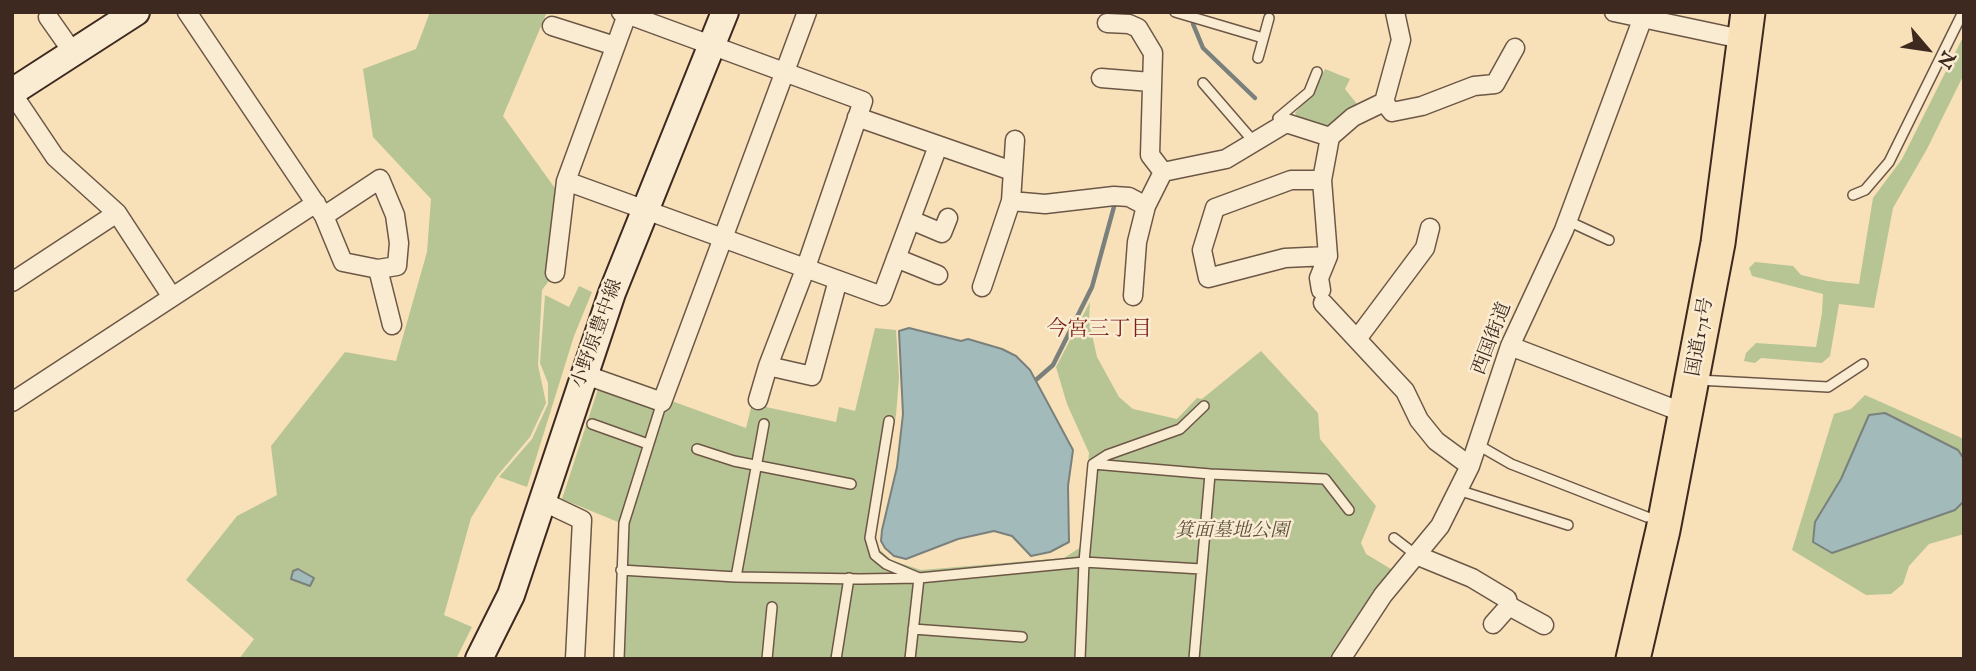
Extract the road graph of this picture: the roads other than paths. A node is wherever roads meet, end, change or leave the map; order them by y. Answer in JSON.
{"nodes":[{"id":1,"x":136,"y":12,"type":"edge"},
{"id":2,"x":187,"y":12,"type":"edge"},
{"id":3,"x":725,"y":12,"type":"edge"},
{"id":4,"x":807,"y":12,"type":"edge"},
{"id":5,"x":1175,"y":12,"type":"edge"},
{"id":6,"x":1395,"y":12,"type":"edge"},
{"id":7,"x":1614,"y":12,"type":"edge"},
{"id":8,"x":1963,"y":12,"type":"edge"},
{"id":9,"x":625,"y":13,"type":"edge"},
{"id":10,"x":1644,"y":16,"type":"edge"},
{"id":11,"x":48,"y":17,"type":"edge"},
{"id":12,"x":1269,"y":18,"type":"dead end"},
{"id":13,"x":1140,"y":20,"type":"edge"},
{"id":14,"x":1107,"y":23,"type":"dead end"},
{"id":15,"x":552,"y":26,"type":"dead end"},
{"id":16,"x":1747,"y":26,"type":"edge"},
{"id":17,"x":1263,"y":38,"type":"junction"},
{"id":18,"x":615,"y":46,"type":"junction"},
{"id":19,"x":712,"y":47,"type":"junction"},
{"id":20,"x":1515,"y":48,"type":"dead end"},
{"id":21,"x":74,"y":54,"type":"junction"},
{"id":22,"x":1258,"y":58,"type":"dead end"},
{"id":23,"x":785,"y":72,"type":"junction"},
{"id":24,"x":1317,"y":72,"type":"dead end"},
{"id":25,"x":1101,"y":78,"type":"dead end"},
{"id":26,"x":1152,"y":82,"type":"junction"},
{"id":27,"x":1203,"y":83,"type":"dead end"},
{"id":28,"x":12,"y":93,"type":"edge"},
{"id":29,"x":1384,"y":102,"type":"junction"},
{"id":30,"x":857,"y":117,"type":"junction"},
{"id":31,"x":1286,"y":123,"type":"junction"},
{"id":32,"x":1330,"y":137,"type":"junction"},
{"id":33,"x":1015,"y":140,"type":"dead end"},
{"id":34,"x":1254,"y":142,"type":"junction"},
{"id":35,"x":938,"y":146,"type":"junction"},
{"id":36,"x":1012,"y":171,"type":"junction"},
{"id":37,"x":1163,"y":172,"type":"junction"},
{"id":38,"x":1322,"y":180,"type":"junction"},
{"id":39,"x":566,"y":181,"type":"junction"},
{"id":40,"x":1853,"y":195,"type":"dead end"},
{"id":41,"x":1011,"y":201,"type":"junction"},
{"id":42,"x":1146,"y":206,"type":"junction"},
{"id":43,"x":646,"y":208,"type":"junction"},
{"id":44,"x":320,"y":209,"type":"junction"},
{"id":45,"x":117,"y":213,"type":"junction"},
{"id":46,"x":948,"y":218,"type":"dead end"},
{"id":47,"x":911,"y":220,"type":"junction"},
{"id":48,"x":1568,"y":221,"type":"junction"},
{"id":49,"x":1430,"y":228,"type":"dead end"},
{"id":50,"x":726,"y":238,"type":"junction"},
{"id":51,"x":1609,"y":240,"type":"dead end"},
{"id":52,"x":1328,"y":256,"type":"junction"},
{"id":53,"x":896,"y":258,"type":"junction"},
{"id":54,"x":806,"y":267,"type":"junction"},
{"id":55,"x":378,"y":269,"type":"junction"},
{"id":56,"x":555,"y":273,"type":"dead end"},
{"id":57,"x":938,"y":275,"type":"dead end"},
{"id":58,"x":838,"y":280,"type":"junction"},
{"id":59,"x":12,"y":282,"type":"edge"},
{"id":60,"x":982,"y":288,"type":"dead end"},
{"id":61,"x":1133,"y":296,"type":"dead end"},
{"id":62,"x":172,"y":297,"type":"junction"},
{"id":63,"x":392,"y":325,"type":"dead end"},
{"id":64,"x":1356,"y":339,"type":"junction"},
{"id":65,"x":1510,"y":346,"type":"junction"},
{"id":66,"x":1863,"y":364,"type":"dead end"},
{"id":67,"x":768,"y":366,"type":"junction"},
{"id":68,"x":583,"y":374,"type":"junction"},
{"id":69,"x":1693,"y":379,"type":"junction"},
{"id":70,"x":758,"y":400,"type":"dead end"},
{"id":71,"x":12,"y":402,"type":"edge"},
{"id":72,"x":662,"y":402,"type":"junction"},
{"id":73,"x":1204,"y":406,"type":"dead end"},
{"id":74,"x":1687,"y":415,"type":"junction"},
{"id":75,"x":889,"y":421,"type":"dead end"},
{"id":76,"x":592,"y":424,"type":"dead end"},
{"id":77,"x":764,"y":424,"type":"dead end"},
{"id":78,"x":648,"y":444,"type":"junction"},
{"id":79,"x":1478,"y":445,"type":"junction"},
{"id":80,"x":697,"y":449,"type":"dead end"},
{"id":81,"x":1094,"y":464,"type":"junction"},
{"id":82,"x":756,"y":466,"type":"junction"},
{"id":83,"x":1470,"y":466,"type":"junction"},
{"id":84,"x":1210,"y":474,"type":"junction"},
{"id":85,"x":851,"y":484,"type":"dead end"},
{"id":86,"x":1458,"y":490,"type":"junction"},
{"id":87,"x":542,"y":501,"type":"junction"},
{"id":88,"x":1349,"y":510,"type":"dead end"},
{"id":89,"x":1647,"y":517,"type":"dead end"},
{"id":90,"x":1568,"y":525,"type":"dead end"},
{"id":91,"x":1394,"y":538,"type":"dead end"},
{"id":92,"x":1416,"y":555,"type":"junction"},
{"id":93,"x":1084,"y":562,"type":"junction"},
{"id":94,"x":1201,"y":569,"type":"junction"},
{"id":95,"x":621,"y":570,"type":"junction"},
{"id":96,"x":736,"y":577,"type":"junction"},
{"id":97,"x":919,"y":578,"type":"junction"},
{"id":98,"x":849,"y":579,"type":"junction"},
{"id":99,"x":1509,"y":606,"type":"junction"},
{"id":100,"x":772,"y":607,"type":"dead end"},
{"id":101,"x":1493,"y":624,"type":"dead end"},
{"id":102,"x":1544,"y":625,"type":"dead end"},
{"id":103,"x":913,"y":629,"type":"junction"},
{"id":104,"x":1022,"y":637,"type":"dead end"},
{"id":105,"x":479,"y":659,"type":"edge"},
{"id":106,"x":575,"y":659,"type":"edge"},
{"id":107,"x":619,"y":659,"type":"edge"},
{"id":108,"x":767,"y":659,"type":"edge"},
{"id":109,"x":836,"y":659,"type":"edge"},
{"id":110,"x":910,"y":659,"type":"edge"},
{"id":111,"x":1080,"y":659,"type":"edge"},
{"id":112,"x":1194,"y":659,"type":"edge"},
{"id":113,"x":1341,"y":659,"type":"edge"},
{"id":114,"x":1633,"y":659,"type":"edge"}],
"edges":[{"from":1,"to":21,"type":"street"},
{"from":2,"to":44,"type":"street"},
{"from":3,"to":19,"type":"street","name":"小野原豊中線"},
{"from":4,"to":23,"type":"street"},
{"from":5,"to":17,"type":"lane"},
{"from":6,"to":29,"type":"street"},
{"from":7,"to":10,"type":"street"},
{"from":8,"to":40,"type":"lane"},
{"from":9,"to":18,"type":"street"},
{"from":9,"to":19,"type":"street"},
{"from":10,"to":16,"type":"street"},
{"from":10,"to":48,"type":"street","name":"西国街道"},
{"from":11,"to":21,"type":"street"},
{"from":12,"to":17,"type":"lane"},
{"from":13,"to":14,"type":"street"},
{"from":13,"to":26,"type":"street"},
{"from":15,"to":18,"type":"street"},
{"from":16,"to":69,"type":"highway","name":"国道171号"},
{"from":17,"to":22,"type":"lane"},
{"from":18,"to":39,"type":"street"},
{"from":19,"to":23,"type":"street"},
{"from":19,"to":43,"type":"street","name":"小野原豊中線"},
{"from":20,"to":29,"type":"street"},
{"from":21,"to":28,"type":"street"},
{"from":23,"to":30,"type":"street"},
{"from":23,"to":50,"type":"street"},
{"from":24,"to":31,"type":"lane"},
{"from":25,"to":26,"type":"street"},
{"from":26,"to":37,"type":"street"},
{"from":27,"to":34,"type":"lane"},
{"from":28,"to":45,"type":"street"},
{"from":29,"to":32,"type":"street"},
{"from":30,"to":35,"type":"street"},
{"from":30,"to":54,"type":"street"},
{"from":31,"to":32,"type":"street"},
{"from":31,"to":34,"type":"street"},
{"from":32,"to":38,"type":"street"},
{"from":33,"to":36,"type":"street"},
{"from":34,"to":37,"type":"street"},
{"from":35,"to":36,"type":"street"},
{"from":35,"to":47,"type":"street"},
{"from":36,"to":41,"type":"street"},
{"from":37,"to":42,"type":"street"},
{"from":38,"to":52,"type":"street"},
{"from":38,"to":52,"type":"street"},
{"from":39,"to":43,"type":"street"},
{"from":39,"to":56,"type":"street"},
{"from":41,"to":42,"type":"street"},
{"from":41,"to":60,"type":"street"},
{"from":42,"to":61,"type":"street"},
{"from":43,"to":50,"type":"street"},
{"from":43,"to":68,"type":"street","name":"小野原豊中線"},
{"from":44,"to":55,"type":"street"},
{"from":44,"to":55,"type":"street"},
{"from":44,"to":62,"type":"street"},
{"from":45,"to":59,"type":"street"},
{"from":45,"to":62,"type":"street"},
{"from":46,"to":47,"type":"street"},
{"from":47,"to":53,"type":"street"},
{"from":48,"to":51,"type":"lane"},
{"from":48,"to":65,"type":"street","name":"西国街道"},
{"from":49,"to":64,"type":"street"},
{"from":50,"to":54,"type":"street"},
{"from":50,"to":72,"type":"street"},
{"from":52,"to":64,"type":"street"},
{"from":53,"to":57,"type":"street"},
{"from":53,"to":58,"type":"street"},
{"from":54,"to":58,"type":"street"},
{"from":54,"to":67,"type":"street"},
{"from":55,"to":63,"type":"street"},
{"from":58,"to":67,"type":"street"},
{"from":62,"to":71,"type":"street"},
{"from":64,"to":83,"type":"street"},
{"from":65,"to":74,"type":"street"},
{"from":65,"to":79,"type":"street","name":"西国街道"},
{"from":66,"to":69,"type":"lane"},
{"from":67,"to":70,"type":"street"},
{"from":68,"to":72,"type":"street"},
{"from":68,"to":87,"type":"street","name":"小野原豊中線"},
{"from":69,"to":74,"type":"highway","name":"国道171号"},
{"from":72,"to":78,"type":"lane"},
{"from":73,"to":81,"type":"lane"},
{"from":74,"to":114,"type":"highway","name":"国道171号"},
{"from":75,"to":97,"type":"lane"},
{"from":76,"to":78,"type":"lane"},
{"from":77,"to":82,"type":"lane"},
{"from":78,"to":95,"type":"lane"},
{"from":79,"to":83,"type":"street","name":"西国街道"},
{"from":79,"to":89,"type":"lane"},
{"from":80,"to":82,"type":"lane"},
{"from":81,"to":84,"type":"lane"},
{"from":81,"to":93,"type":"lane"},
{"from":82,"to":85,"type":"lane"},
{"from":82,"to":96,"type":"lane"},
{"from":83,"to":86,"type":"street","name":"西国街道"},
{"from":84,"to":88,"type":"lane"},
{"from":84,"to":94,"type":"lane"},
{"from":86,"to":90,"type":"lane"},
{"from":86,"to":92,"type":"street","name":"西国街道"},
{"from":87,"to":105,"type":"street","name":"小野原豊中線"},
{"from":87,"to":106,"type":"street"},
{"from":91,"to":92,"type":"lane"},
{"from":92,"to":99,"type":"street"},
{"from":92,"to":113,"type":"street","name":"西国街道"},
{"from":93,"to":94,"type":"lane"},
{"from":93,"to":97,"type":"lane"},
{"from":93,"to":111,"type":"lane"},
{"from":94,"to":112,"type":"lane"},
{"from":95,"to":96,"type":"lane"},
{"from":95,"to":107,"type":"lane"},
{"from":96,"to":98,"type":"lane"},
{"from":97,"to":98,"type":"lane"},
{"from":97,"to":103,"type":"lane"},
{"from":98,"to":109,"type":"lane"},
{"from":99,"to":101,"type":"street"},
{"from":99,"to":102,"type":"street"},
{"from":100,"to":108,"type":"lane"},
{"from":103,"to":104,"type":"lane"},
{"from":103,"to":110,"type":"lane"}]}
